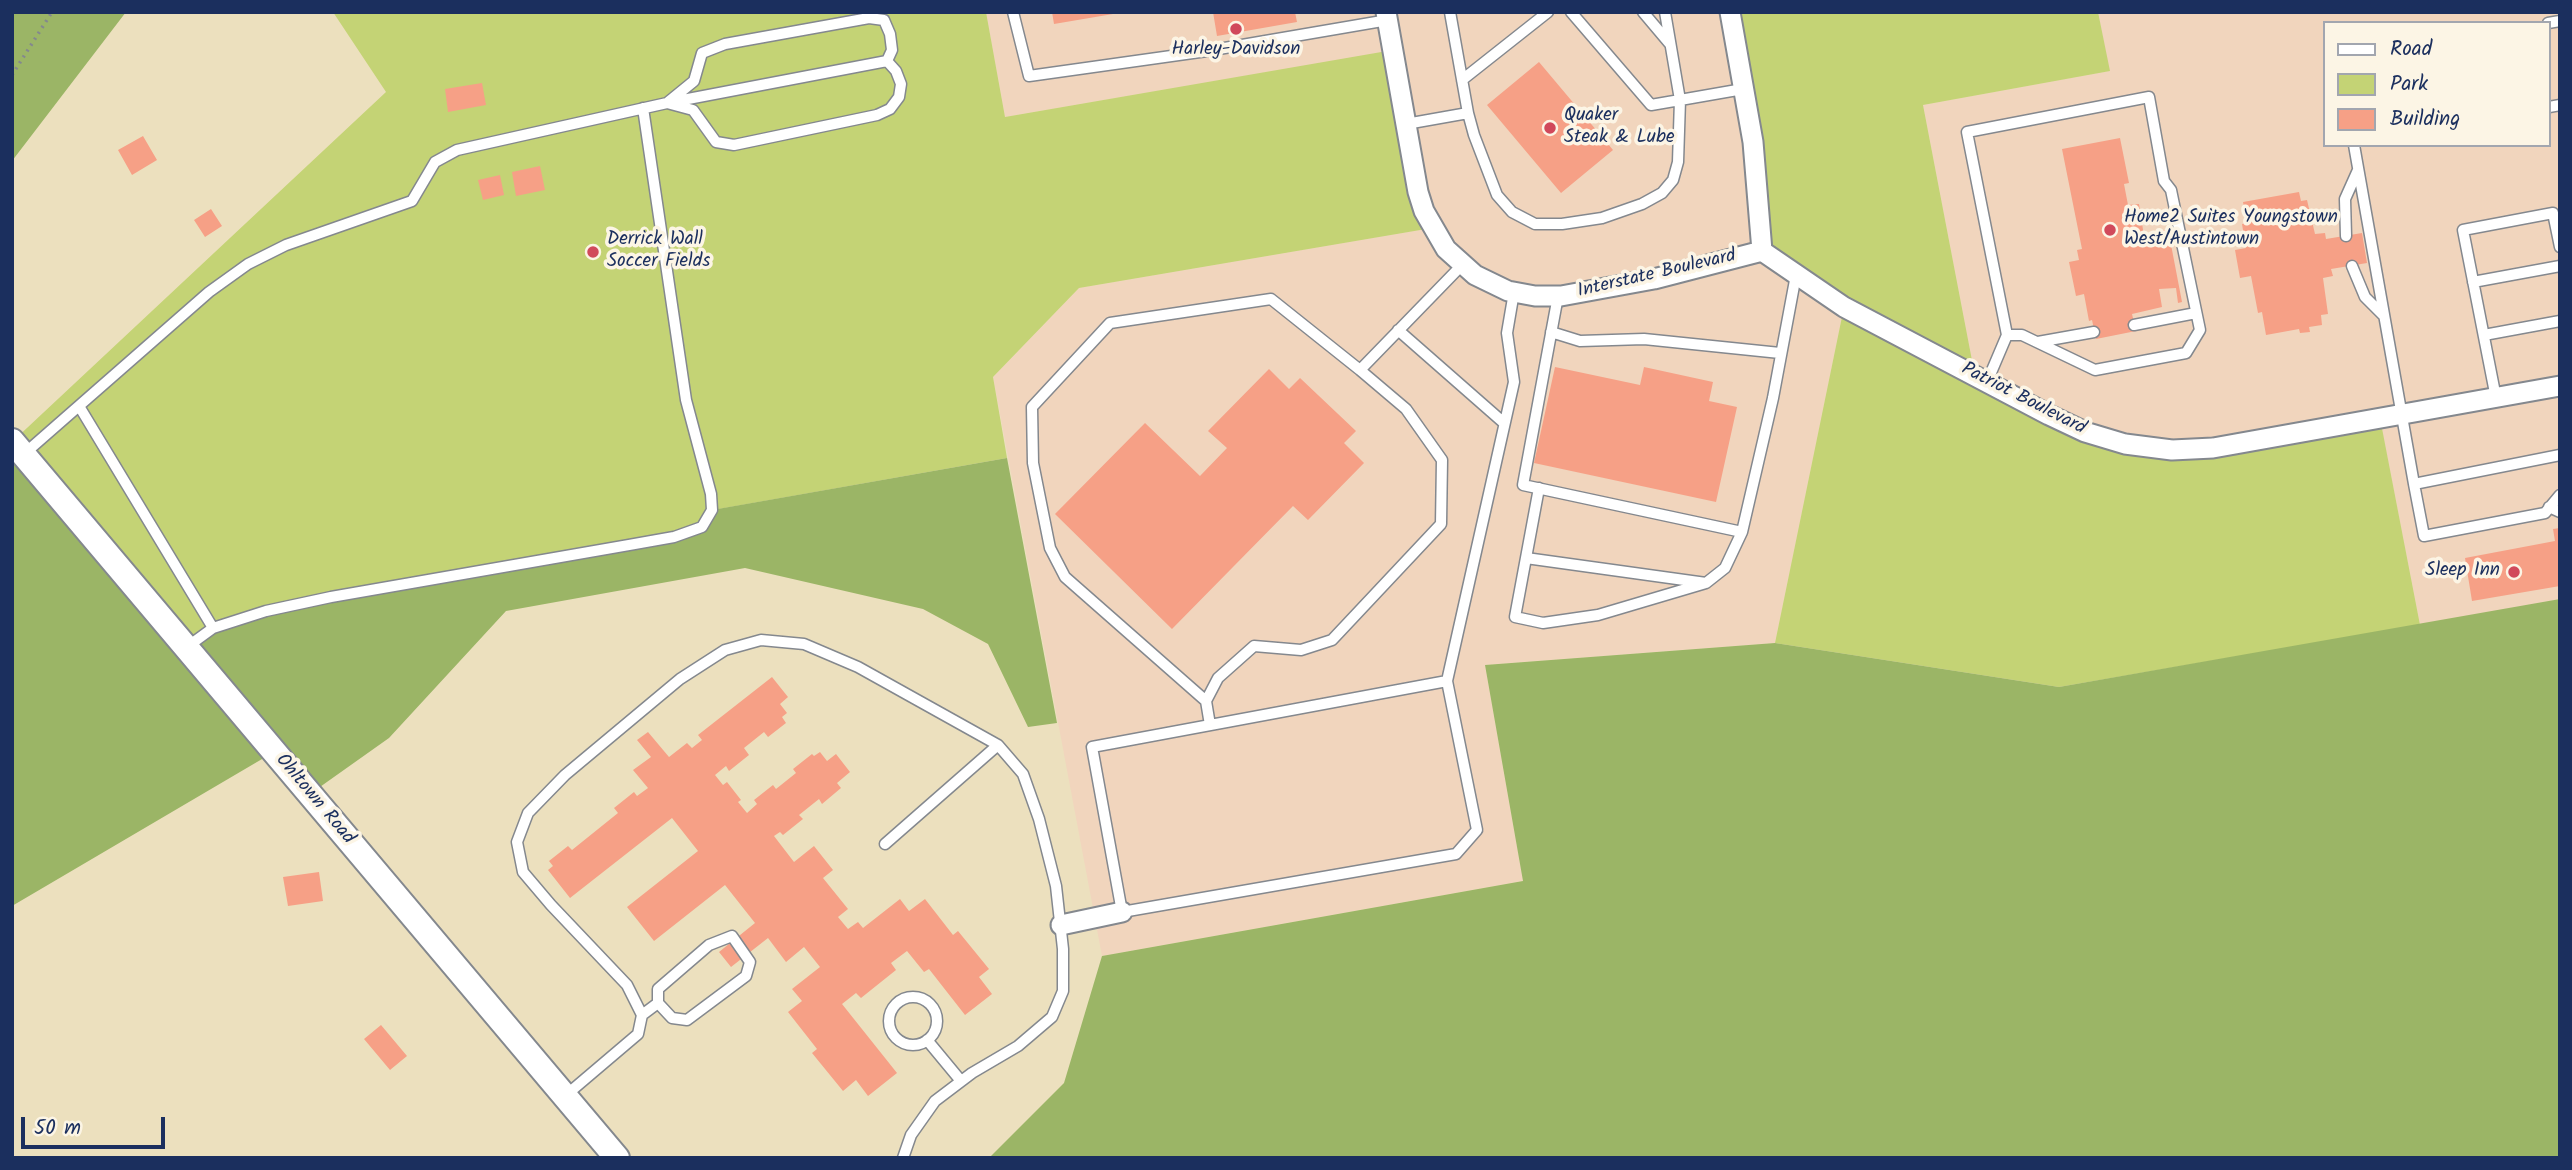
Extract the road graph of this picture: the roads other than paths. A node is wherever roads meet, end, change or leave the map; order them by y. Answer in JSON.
{"nodes":[{"id":1,"x":1013,"y":12,"type":"edge"},
{"id":2,"x":1548,"y":12,"type":"edge"},
{"id":3,"x":1570,"y":12,"type":"edge"},
{"id":4,"x":1643,"y":12,"type":"edge"},
{"id":5,"x":1665,"y":12,"type":"edge"},
{"id":6,"x":1730,"y":12,"type":"edge"},
{"id":7,"x":1453,"y":14,"type":"edge"},
{"id":8,"x":1387,"y":16,"type":"edge"},
{"id":9,"x":1670,"y":44,"type":"junction"},
{"id":10,"x":887,"y":61,"type":"junction"},
{"id":11,"x":1462,"y":80,"type":"junction"},
{"id":12,"x":1744,"y":89,"type":"junction"},
{"id":13,"x":1680,"y":100,"type":"junction"},
{"id":14,"x":667,"y":103,"type":"junction"},
{"id":15,"x":643,"y":108,"type":"junction"},
{"id":16,"x":1468,"y":113,"type":"junction"},
{"id":17,"x":1406,"y":124,"type":"junction"},
{"id":18,"x":2354,"y":147,"type":"edge"},
{"id":19,"x":2358,"y":170,"type":"junction"},
{"id":20,"x":2346,"y":236,"type":"dead end"},
{"id":21,"x":2560,"y":247,"type":"edge"},
{"id":22,"x":1762,"y":251,"type":"junction"},
{"id":23,"x":1462,"y":265,"type":"junction"},
{"id":24,"x":2352,"y":266,"type":"dead end"},
{"id":25,"x":2560,"y":266,"type":"edge"},
{"id":26,"x":1796,"y":275,"type":"junction"},
{"id":27,"x":2473,"y":282,"type":"junction"},
{"id":28,"x":1514,"y":292,"type":"junction"},
{"id":29,"x":1558,"y":296,"type":"junction"},
{"id":30,"x":2196,"y":313,"type":"junction"},
{"id":31,"x":2383,"y":315,"type":"junction"},
{"id":32,"x":2560,"y":321,"type":"edge"},
{"id":33,"x":2134,"y":325,"type":"dead end"},
{"id":34,"x":1398,"y":330,"type":"junction"},
{"id":35,"x":1551,"y":332,"type":"junction"},
{"id":36,"x":2094,"y":332,"type":"dead end"},
{"id":37,"x":2007,"y":335,"type":"junction"},
{"id":38,"x":2484,"y":335,"type":"junction"},
{"id":39,"x":2038,"y":342,"type":"junction"},
{"id":40,"x":1780,"y":353,"type":"junction"},
{"id":41,"x":1360,"y":370,"type":"junction"},
{"id":42,"x":1987,"y":382,"type":"junction"},
{"id":43,"x":2560,"y":386,"type":"edge"},
{"id":44,"x":2496,"y":398,"type":"junction"},
{"id":45,"x":79,"y":406,"type":"junction"},
{"id":46,"x":2400,"y":415,"type":"junction"},
{"id":47,"x":1504,"y":423,"type":"junction"},
{"id":48,"x":18,"y":448,"type":"edge"},
{"id":49,"x":2560,"y":455,"type":"edge"},
{"id":50,"x":2414,"y":484,"type":"junction"},
{"id":51,"x":1539,"y":488,"type":"junction"},
{"id":52,"x":2560,"y":495,"type":"edge"},
{"id":53,"x":2549,"y":507,"type":"junction"},
{"id":54,"x":2560,"y":512,"type":"edge"},
{"id":55,"x":1742,"y":531,"type":"junction"},
{"id":56,"x":1526,"y":558,"type":"junction"},
{"id":57,"x":1706,"y":583,"type":"junction"},
{"id":58,"x":213,"y":628,"type":"junction"},
{"id":59,"x":186,"y":647,"type":"junction"},
{"id":60,"x":1447,"y":681,"type":"junction"},
{"id":61,"x":1206,"y":701,"type":"junction"},
{"id":62,"x":1210,"y":725,"type":"junction"},
{"id":63,"x":998,"y":745,"type":"junction"},
{"id":64,"x":885,"y":844,"type":"dead end"},
{"id":65,"x":1122,"y":912,"type":"junction"},
{"id":66,"x":1060,"y":925,"type":"junction"},
{"id":67,"x":658,"y":1003,"type":"junction"},
{"id":68,"x":642,"y":1015,"type":"junction"},
{"id":69,"x":927,"y":1040,"type":"junction"},
{"id":70,"x":961,"y":1081,"type":"junction"},
{"id":71,"x":564,"y":1096,"type":"junction"},
{"id":72,"x":617,"y":1158,"type":"edge"},
{"id":73,"x":903,"y":1158,"type":"edge"}],
"edges":[{"from":1,"to":8,"type":"lane"},
{"from":2,"to":11,"type":"lane"},
{"from":3,"to":13,"type":"lane"},
{"from":4,"to":9,"type":"lane"},
{"from":5,"to":9,"type":"lane"},
{"from":6,"to":12,"type":"street","name":"Interstate Boulevard"},
{"from":7,"to":11,"type":"lane"},
{"from":8,"to":17,"type":"street","name":"Interstate Boulevard"},
{"from":9,"to":13,"type":"lane"},
{"from":10,"to":14,"type":"lane"},
{"from":10,"to":14,"type":"lane"},
{"from":10,"to":14,"type":"lane"},
{"from":11,"to":16,"type":"lane"},
{"from":12,"to":13,"type":"lane"},
{"from":12,"to":22,"type":"street","name":"Interstate Boulevard"},
{"from":13,"to":16,"type":"lane"},
{"from":14,"to":15,"type":"lane"},
{"from":15,"to":45,"type":"lane"},
{"from":15,"to":58,"type":"lane"},
{"from":16,"to":17,"type":"lane"},
{"from":17,"to":23,"type":"street","name":"Interstate Boulevard"},
{"from":18,"to":19,"type":"lane"},
{"from":19,"to":20,"type":"lane"},
{"from":19,"to":31,"type":"lane"},
{"from":21,"to":27,"type":"lane"},
{"from":22,"to":26,"type":"street","name":"Patriot Boulevard"},
{"from":22,"to":29,"type":"street","name":"Interstate Boulevard"},
{"from":23,"to":28,"type":"street","name":"Interstate Boulevard"},
{"from":23,"to":34,"type":"lane"},
{"from":24,"to":31,"type":"lane"},
{"from":25,"to":27,"type":"lane"},
{"from":26,"to":40,"type":"lane"},
{"from":26,"to":42,"type":"street","name":"Patriot Boulevard"},
{"from":27,"to":38,"type":"lane"},
{"from":28,"to":29,"type":"street","name":"Interstate Boulevard"},
{"from":28,"to":47,"type":"lane"},
{"from":29,"to":35,"type":"lane"},
{"from":30,"to":33,"type":"lane"},
{"from":30,"to":37,"type":"lane"},
{"from":30,"to":39,"type":"lane"},
{"from":31,"to":46,"type":"lane"},
{"from":32,"to":38,"type":"lane"},
{"from":34,"to":41,"type":"lane"},
{"from":34,"to":47,"type":"lane"},
{"from":35,"to":40,"type":"lane"},
{"from":35,"to":51,"type":"lane"},
{"from":36,"to":39,"type":"lane"},
{"from":37,"to":39,"type":"lane"},
{"from":37,"to":42,"type":"lane"},
{"from":38,"to":44,"type":"lane"},
{"from":40,"to":55,"type":"lane"},
{"from":41,"to":61,"type":"lane"},
{"from":41,"to":61,"type":"lane"},
{"from":42,"to":46,"type":"street","name":"Patriot Boulevard"},
{"from":43,"to":44,"type":"street","name":"Patriot Boulevard"},
{"from":44,"to":46,"type":"street","name":"Patriot Boulevard"},
{"from":45,"to":48,"type":"lane"},
{"from":45,"to":58,"type":"lane"},
{"from":46,"to":50,"type":"lane"},
{"from":47,"to":60,"type":"lane"},
{"from":48,"to":59,"type":"street","name":"Ohltown Road"},
{"from":49,"to":50,"type":"lane"},
{"from":50,"to":53,"type":"lane"},
{"from":51,"to":55,"type":"lane"},
{"from":51,"to":56,"type":"lane"},
{"from":52,"to":53,"type":"lane"},
{"from":53,"to":54,"type":"lane"},
{"from":55,"to":57,"type":"lane"},
{"from":56,"to":57,"type":"lane"},
{"from":56,"to":57,"type":"lane"},
{"from":58,"to":59,"type":"lane"},
{"from":59,"to":71,"type":"street","name":"Ohltown Road"},
{"from":60,"to":62,"type":"lane"},
{"from":60,"to":65,"type":"lane"},
{"from":61,"to":62,"type":"lane"},
{"from":62,"to":65,"type":"lane"},
{"from":63,"to":64,"type":"lane"},
{"from":63,"to":66,"type":"lane"},
{"from":63,"to":68,"type":"lane"},
{"from":65,"to":66,"type":"street"},
{"from":66,"to":70,"type":"lane"},
{"from":67,"to":67,"type":"lane"},
{"from":67,"to":68,"type":"lane"},
{"from":68,"to":71,"type":"lane"},
{"from":69,"to":69,"type":"lane"},
{"from":69,"to":70,"type":"lane"},
{"from":70,"to":73,"type":"lane"},
{"from":71,"to":72,"type":"street","name":"Ohltown Road"}]}
